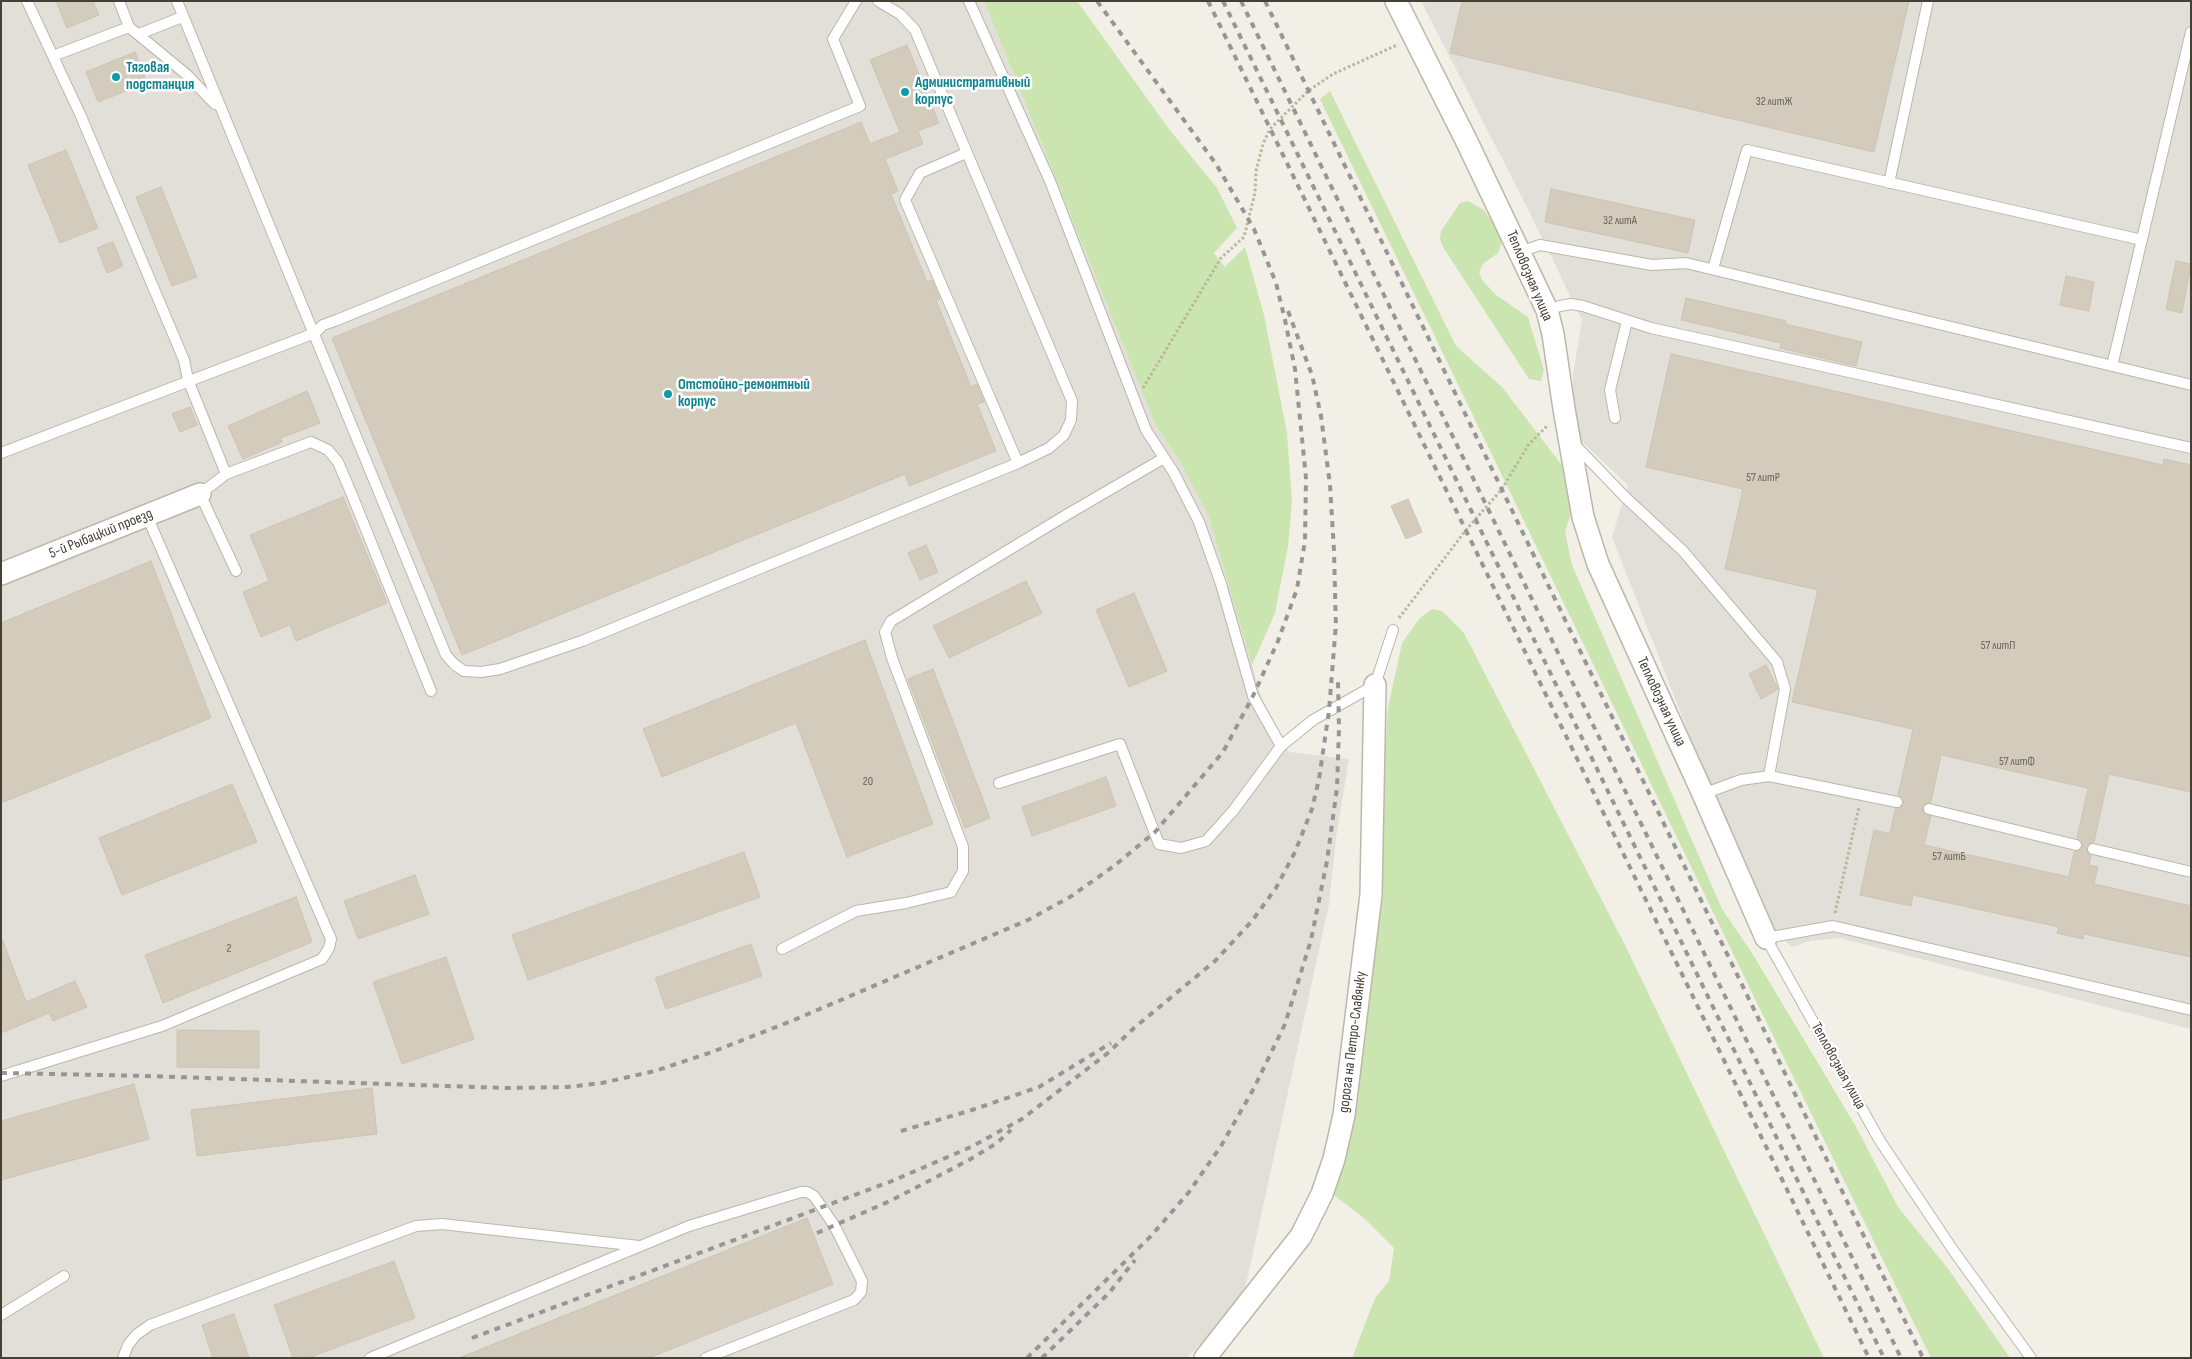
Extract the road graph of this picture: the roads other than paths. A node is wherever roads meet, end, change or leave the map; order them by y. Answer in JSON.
{"nodes":[{"id":1,"x":27,"y":1,"type":"edge"},
{"id":2,"x":119,"y":1,"type":"edge"},
{"id":3,"x":177,"y":1,"type":"edge"},
{"id":4,"x":856,"y":1,"type":"edge"},
{"id":5,"x":878,"y":1,"type":"edge"},
{"id":6,"x":969,"y":1,"type":"edge"},
{"id":7,"x":1396,"y":1,"type":"edge"},
{"id":8,"x":1928,"y":1,"type":"edge"},
{"id":9,"x":182,"y":17,"type":"junction"},
{"id":10,"x":128,"y":27,"type":"junction"},
{"id":11,"x":2191,"y":32,"type":"edge"},
{"id":12,"x":139,"y":34,"type":"junction"},
{"id":13,"x":53,"y":56,"type":"junction"},
{"id":14,"x":221,"y":112,"type":"junction"},
{"id":15,"x":966,"y":153,"type":"junction"},
{"id":16,"x":1889,"y":183,"type":"junction"},
{"id":17,"x":2142,"y":240,"type":"junction"},
{"id":18,"x":1520,"y":252,"type":"junction"},
{"id":19,"x":1713,"y":269,"type":"junction"},
{"id":20,"x":1547,"y":310,"type":"junction"},
{"id":21,"x":1627,"y":321,"type":"junction"},
{"id":22,"x":315,"y":333,"type":"junction"},
{"id":23,"x":2112,"y":366,"type":"junction"},
{"id":24,"x":188,"y":380,"type":"junction"},
{"id":25,"x":2191,"y":385,"type":"edge"},
{"id":26,"x":1615,"y":418,"type":"dead end"},
{"id":27,"x":1570,"y":440,"type":"junction"},
{"id":28,"x":2191,"y":448,"type":"edge"},
{"id":29,"x":1,"y":453,"type":"edge"},
{"id":30,"x":1164,"y":458,"type":"junction"},
{"id":31,"x":1018,"y":463,"type":"junction"},
{"id":32,"x":226,"y":474,"type":"junction"},
{"id":33,"x":200,"y":494,"type":"junction"},
{"id":34,"x":146,"y":516,"type":"junction"},
{"id":35,"x":236,"y":571,"type":"dead end"},
{"id":36,"x":1,"y":574,"type":"edge"},
{"id":37,"x":1394,"y":630,"type":"dead end"},
{"id":38,"x":1375,"y":685,"type":"junction"},
{"id":39,"x":431,"y":691,"type":"dead end"},
{"id":40,"x":1281,"y":746,"type":"junction"},
{"id":41,"x":1769,"y":776,"type":"junction"},
{"id":42,"x":999,"y":784,"type":"dead end"},
{"id":43,"x":1703,"y":794,"type":"junction"},
{"id":44,"x":1897,"y":802,"type":"dead end"},
{"id":45,"x":1929,"y":809,"type":"dead end"},
{"id":46,"x":2076,"y":845,"type":"dead end"},
{"id":47,"x":2093,"y":849,"type":"dead end"},
{"id":48,"x":2191,"y":872,"type":"edge"},
{"id":49,"x":1766,"y":938,"type":"junction"},
{"id":50,"x":782,"y":949,"type":"dead end"},
{"id":51,"x":2191,"y":1010,"type":"edge"},
{"id":52,"x":1,"y":1076,"type":"edge"},
{"id":53,"x":640,"y":1246,"type":"junction"},
{"id":54,"x":64,"y":1276,"type":"dead end"},
{"id":55,"x":1,"y":1315,"type":"edge"},
{"id":56,"x":123,"y":1358,"type":"edge"},
{"id":57,"x":370,"y":1358,"type":"edge"},
{"id":58,"x":706,"y":1358,"type":"edge"},
{"id":59,"x":1205,"y":1358,"type":"edge"},
{"id":60,"x":2031,"y":1358,"type":"edge"}],
"edges":[{"from":1,"to":13,"type":"lane"},
{"from":2,"to":10,"type":"lane"},
{"from":3,"to":9,"type":"lane"},
{"from":4,"to":22,"type":"lane"},
{"from":5,"to":15,"type":"lane"},
{"from":6,"to":30,"type":"lane"},
{"from":7,"to":18,"type":"street","name":"Тепловозная улица"},
{"from":8,"to":16,"type":"lane"},
{"from":9,"to":12,"type":"lane"},
{"from":9,"to":14,"type":"lane"},
{"from":10,"to":12,"type":"lane"},
{"from":10,"to":13,"type":"lane"},
{"from":11,"to":17,"type":"lane"},
{"from":12,"to":14,"type":"lane"},
{"from":13,"to":24,"type":"lane"},
{"from":14,"to":22,"type":"lane"},
{"from":15,"to":31,"type":"lane"},
{"from":15,"to":31,"type":"lane"},
{"from":16,"to":17,"type":"lane"},
{"from":16,"to":19,"type":"lane"},
{"from":17,"to":23,"type":"lane"},
{"from":18,"to":19,"type":"lane"},
{"from":18,"to":20,"type":"street","name":"Тепловозная улица"},
{"from":19,"to":23,"type":"lane"},
{"from":20,"to":21,"type":"lane"},
{"from":20,"to":27,"type":"street","name":"Тепловозная улица"},
{"from":21,"to":26,"type":"lane"},
{"from":21,"to":28,"type":"lane"},
{"from":22,"to":24,"type":"lane"},
{"from":22,"to":31,"type":"lane"},
{"from":23,"to":25,"type":"lane"},
{"from":24,"to":29,"type":"lane"},
{"from":24,"to":32,"type":"lane"},
{"from":27,"to":41,"type":"lane"},
{"from":27,"to":43,"type":"street","name":"Тепловозная улица"},
{"from":30,"to":40,"type":"lane"},
{"from":30,"to":50,"type":"lane"},
{"from":32,"to":33,"type":"lane"},
{"from":32,"to":39,"type":"lane"},
{"from":33,"to":34,"type":"street","name":"5-й Рыбацкий проезд"},
{"from":33,"to":35,"type":"lane"},
{"from":34,"to":36,"type":"street","name":"5-й Рыбацкий проезд"},
{"from":34,"to":52,"type":"lane"},
{"from":37,"to":38,"type":"lane"},
{"from":38,"to":40,"type":"lane"},
{"from":38,"to":59,"type":"street","name":"дорога на Петро-Славянку"},
{"from":40,"to":42,"type":"lane"},
{"from":41,"to":43,"type":"lane"},
{"from":41,"to":44,"type":"lane"},
{"from":43,"to":49,"type":"street","name":"Тепловозная улица"},
{"from":45,"to":46,"type":"lane"},
{"from":47,"to":48,"type":"lane"},
{"from":49,"to":51,"type":"lane"},
{"from":49,"to":60,"type":"lane","name":"Тепловозная улица"},
{"from":53,"to":56,"type":"lane"},
{"from":53,"to":57,"type":"lane"},
{"from":53,"to":58,"type":"lane"},
{"from":54,"to":55,"type":"lane"}]}
